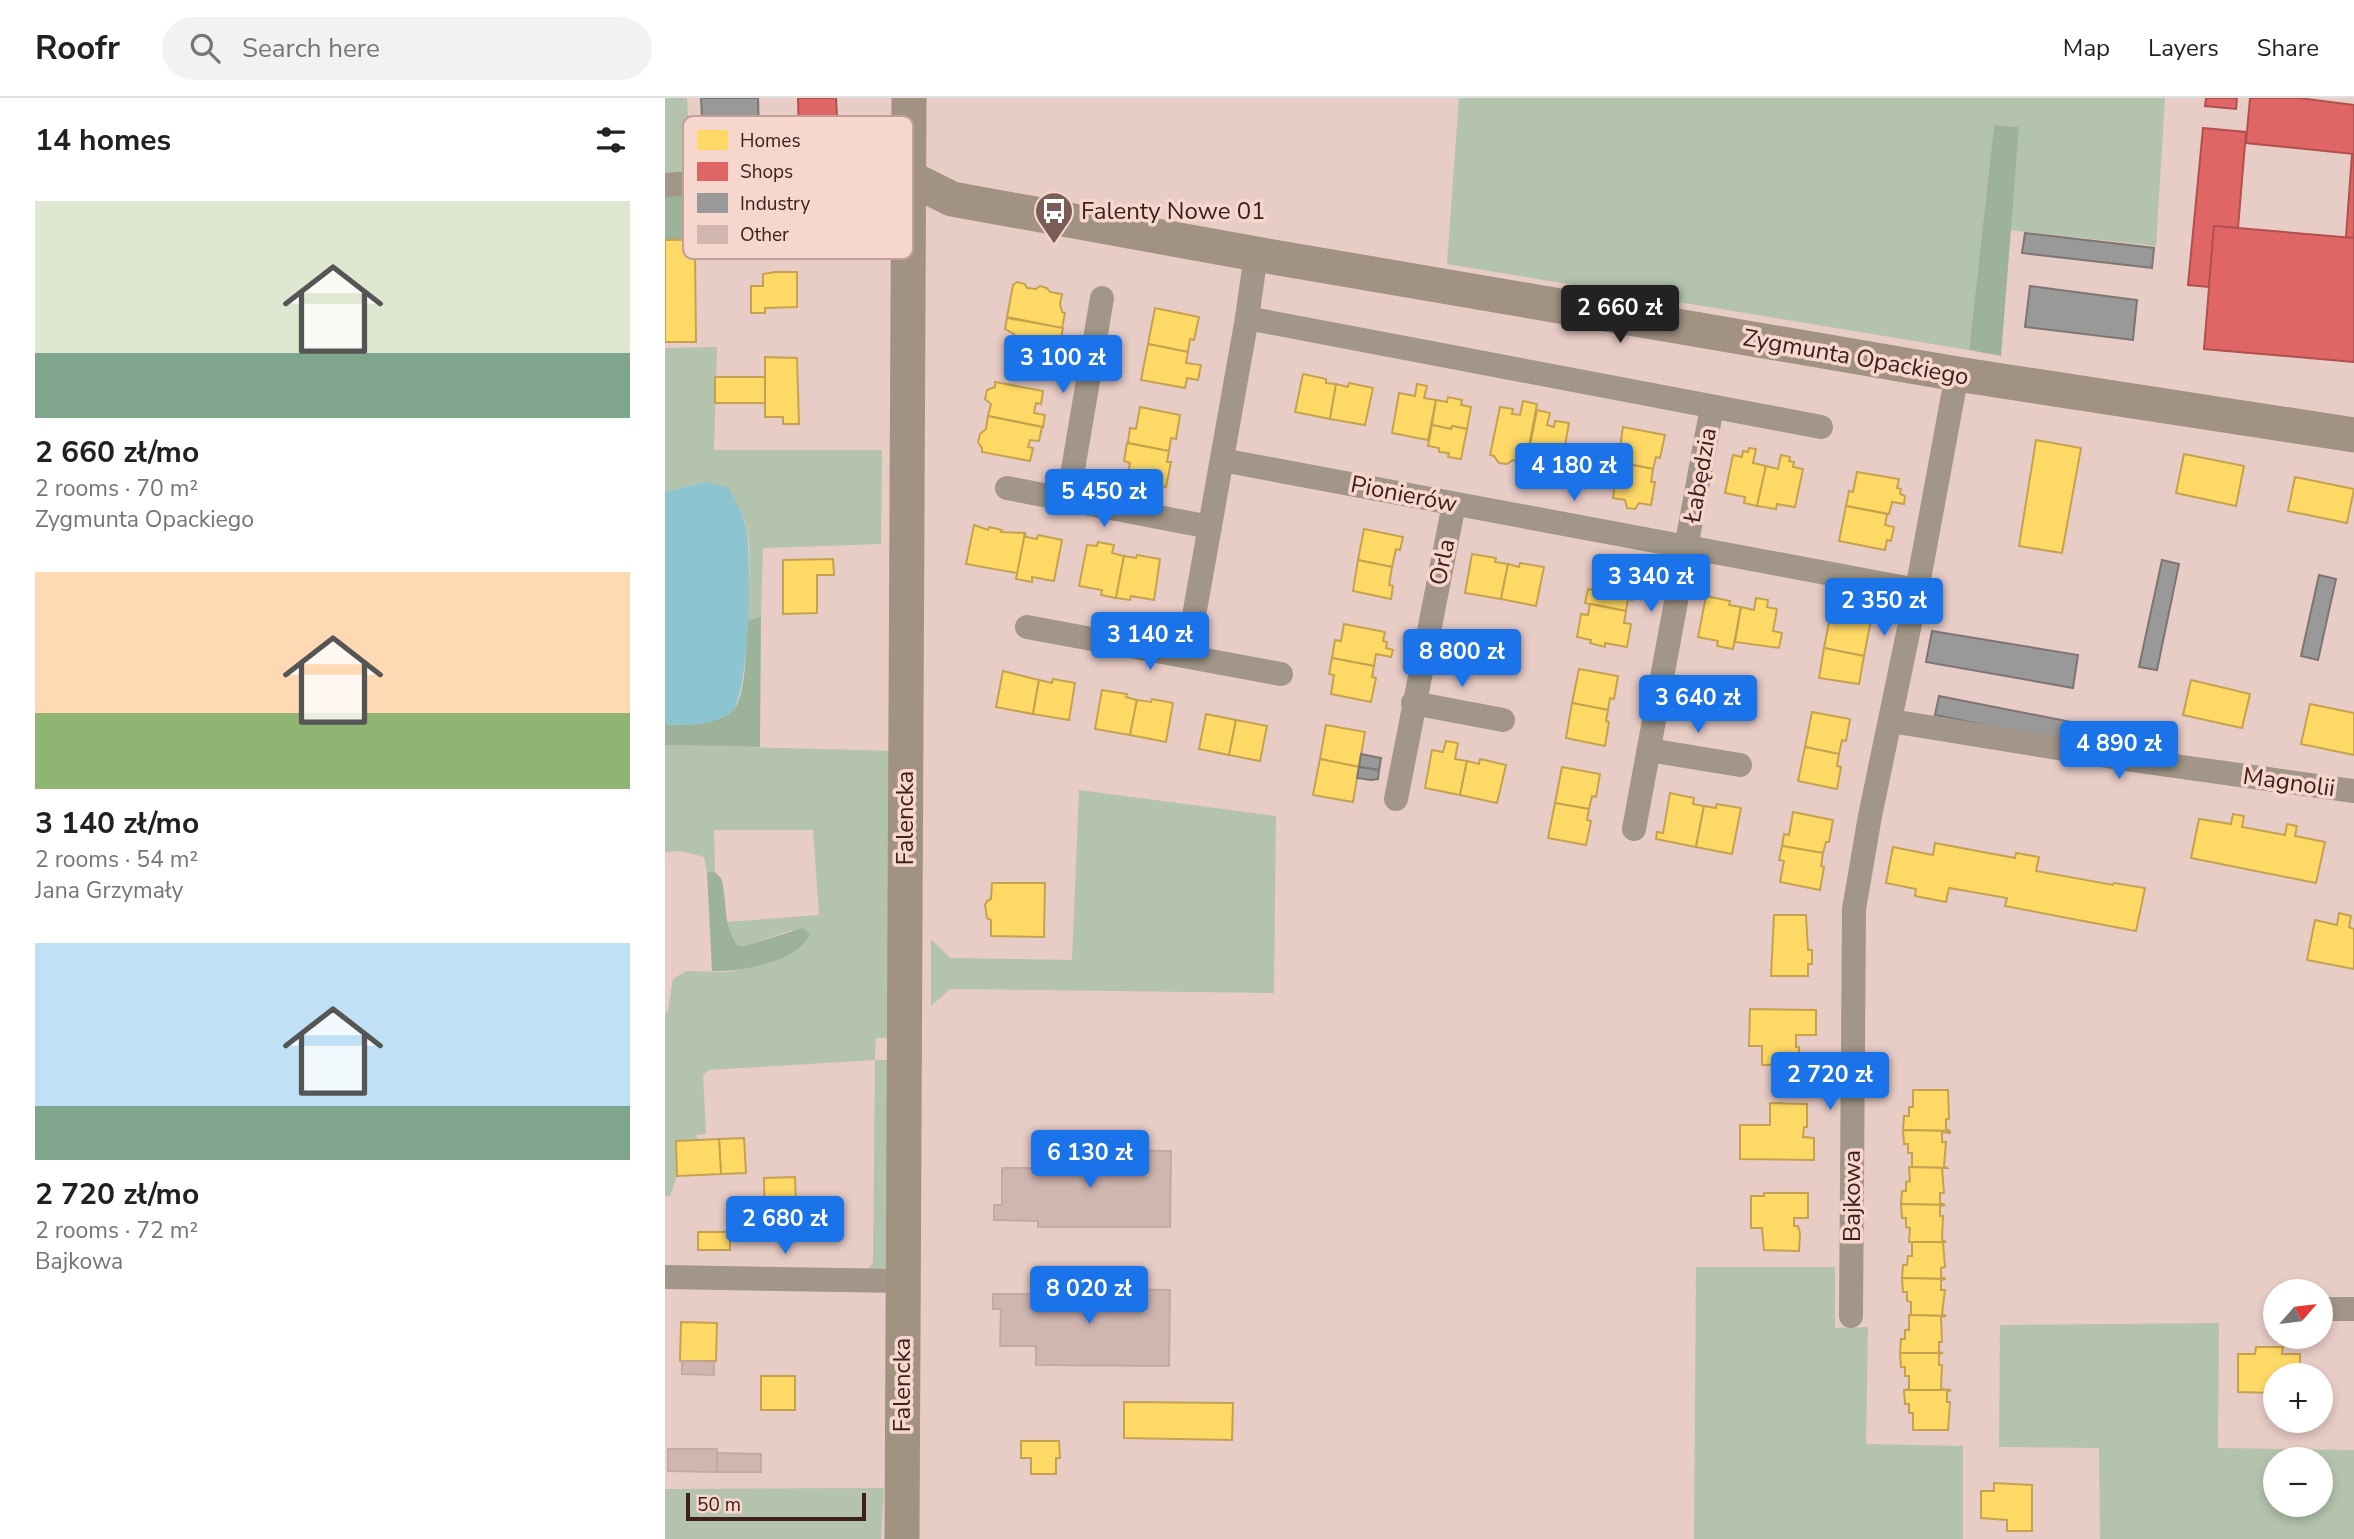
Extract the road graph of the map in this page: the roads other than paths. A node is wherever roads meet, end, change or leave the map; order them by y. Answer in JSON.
{"nodes":[{"id":1,"x":909,"y":98,"type":"edge"},
{"id":2,"x":909,"y":116,"type":"edge"},
{"id":3,"x":913,"y":180,"type":"edge"},
{"id":4,"x":683,"y":184,"type":"edge"},
{"id":5,"x":665,"y":185,"type":"edge"},
{"id":6,"x":1256,"y":254,"type":"junction"},
{"id":7,"x":908,"y":259,"type":"edge"},
{"id":8,"x":1102,"y":298,"type":"dead end"},
{"id":9,"x":1247,"y":318,"type":"junction"},
{"id":10,"x":1957,"y":374,"type":"junction"},
{"id":11,"x":1712,"y":407,"type":"junction"},
{"id":12,"x":1821,"y":427,"type":"dead end"},
{"id":13,"x":2354,"y":435,"type":"edge"},
{"id":14,"x":1222,"y":460,"type":"junction"},
{"id":15,"x":1007,"y":488,"type":"dead end"},
{"id":16,"x":1068,"y":499,"type":"junction"},
{"id":17,"x":1454,"y":504,"type":"junction"},
{"id":18,"x":1210,"y":527,"type":"junction"},
{"id":19,"x":1686,"y":547,"type":"junction"},
{"id":20,"x":1917,"y":590,"type":"junction"},
{"id":21,"x":1027,"y":627,"type":"dead end"},
{"id":22,"x":1187,"y":655,"type":"junction"},
{"id":23,"x":1281,"y":674,"type":"dead end"},
{"id":24,"x":1413,"y":703,"type":"junction"},
{"id":25,"x":1503,"y":720,"type":"dead end"},
{"id":26,"x":1891,"y":722,"type":"junction"},
{"id":27,"x":1649,"y":750,"type":"junction"},
{"id":28,"x":1740,"y":765,"type":"dead end"},
{"id":29,"x":2354,"y":791,"type":"edge"},
{"id":30,"x":1396,"y":799,"type":"dead end"},
{"id":31,"x":1634,"y":829,"type":"dead end"},
{"id":32,"x":665,"y":1278,"type":"edge"},
{"id":33,"x":903,"y":1280,"type":"junction"},
{"id":34,"x":2333,"y":1309,"type":"edge"},
{"id":35,"x":2354,"y":1309,"type":"edge"},
{"id":36,"x":1851,"y":1316,"type":"dead end"},
{"id":37,"x":902,"y":1539,"type":"edge"}],
"edges":[{"from":1,"to":2,"type":"street","name":"Falencka"},
{"from":3,"to":6,"type":"street","name":"Zygmunta Opackiego"},
{"from":4,"to":5,"type":"street"},
{"from":6,"to":9,"type":"street"},
{"from":6,"to":10,"type":"street","name":"Zygmunta Opackiego"},
{"from":7,"to":33,"type":"street","name":"Falencka"},
{"from":8,"to":16,"type":"street"},
{"from":9,"to":11,"type":"street"},
{"from":9,"to":14,"type":"street"},
{"from":10,"to":13,"type":"street","name":"Zygmunta Opackiego"},
{"from":10,"to":20,"type":"street","name":"Bajkowa"},
{"from":11,"to":12,"type":"street"},
{"from":11,"to":19,"type":"street","name":"Łabędzia"},
{"from":14,"to":17,"type":"street","name":"Pionierów"},
{"from":14,"to":18,"type":"street"},
{"from":15,"to":16,"type":"street"},
{"from":16,"to":18,"type":"street"},
{"from":17,"to":19,"type":"street","name":"Pionierów"},
{"from":17,"to":24,"type":"street","name":"Orla"},
{"from":18,"to":22,"type":"street"},
{"from":19,"to":20,"type":"street","name":"Pionierów"},
{"from":19,"to":27,"type":"street","name":"Łabędzia"},
{"from":20,"to":26,"type":"street","name":"Bajkowa"},
{"from":21,"to":22,"type":"street"},
{"from":22,"to":23,"type":"street"},
{"from":24,"to":25,"type":"street"},
{"from":24,"to":30,"type":"street","name":"Orla"},
{"from":26,"to":29,"type":"street","name":"Magnolii"},
{"from":26,"to":36,"type":"street","name":"Bajkowa"},
{"from":27,"to":28,"type":"street"},
{"from":27,"to":31,"type":"street","name":"Łabędzia"},
{"from":32,"to":33,"type":"street"},
{"from":33,"to":37,"type":"street","name":"Falencka"},
{"from":34,"to":35,"type":"street"}]}
